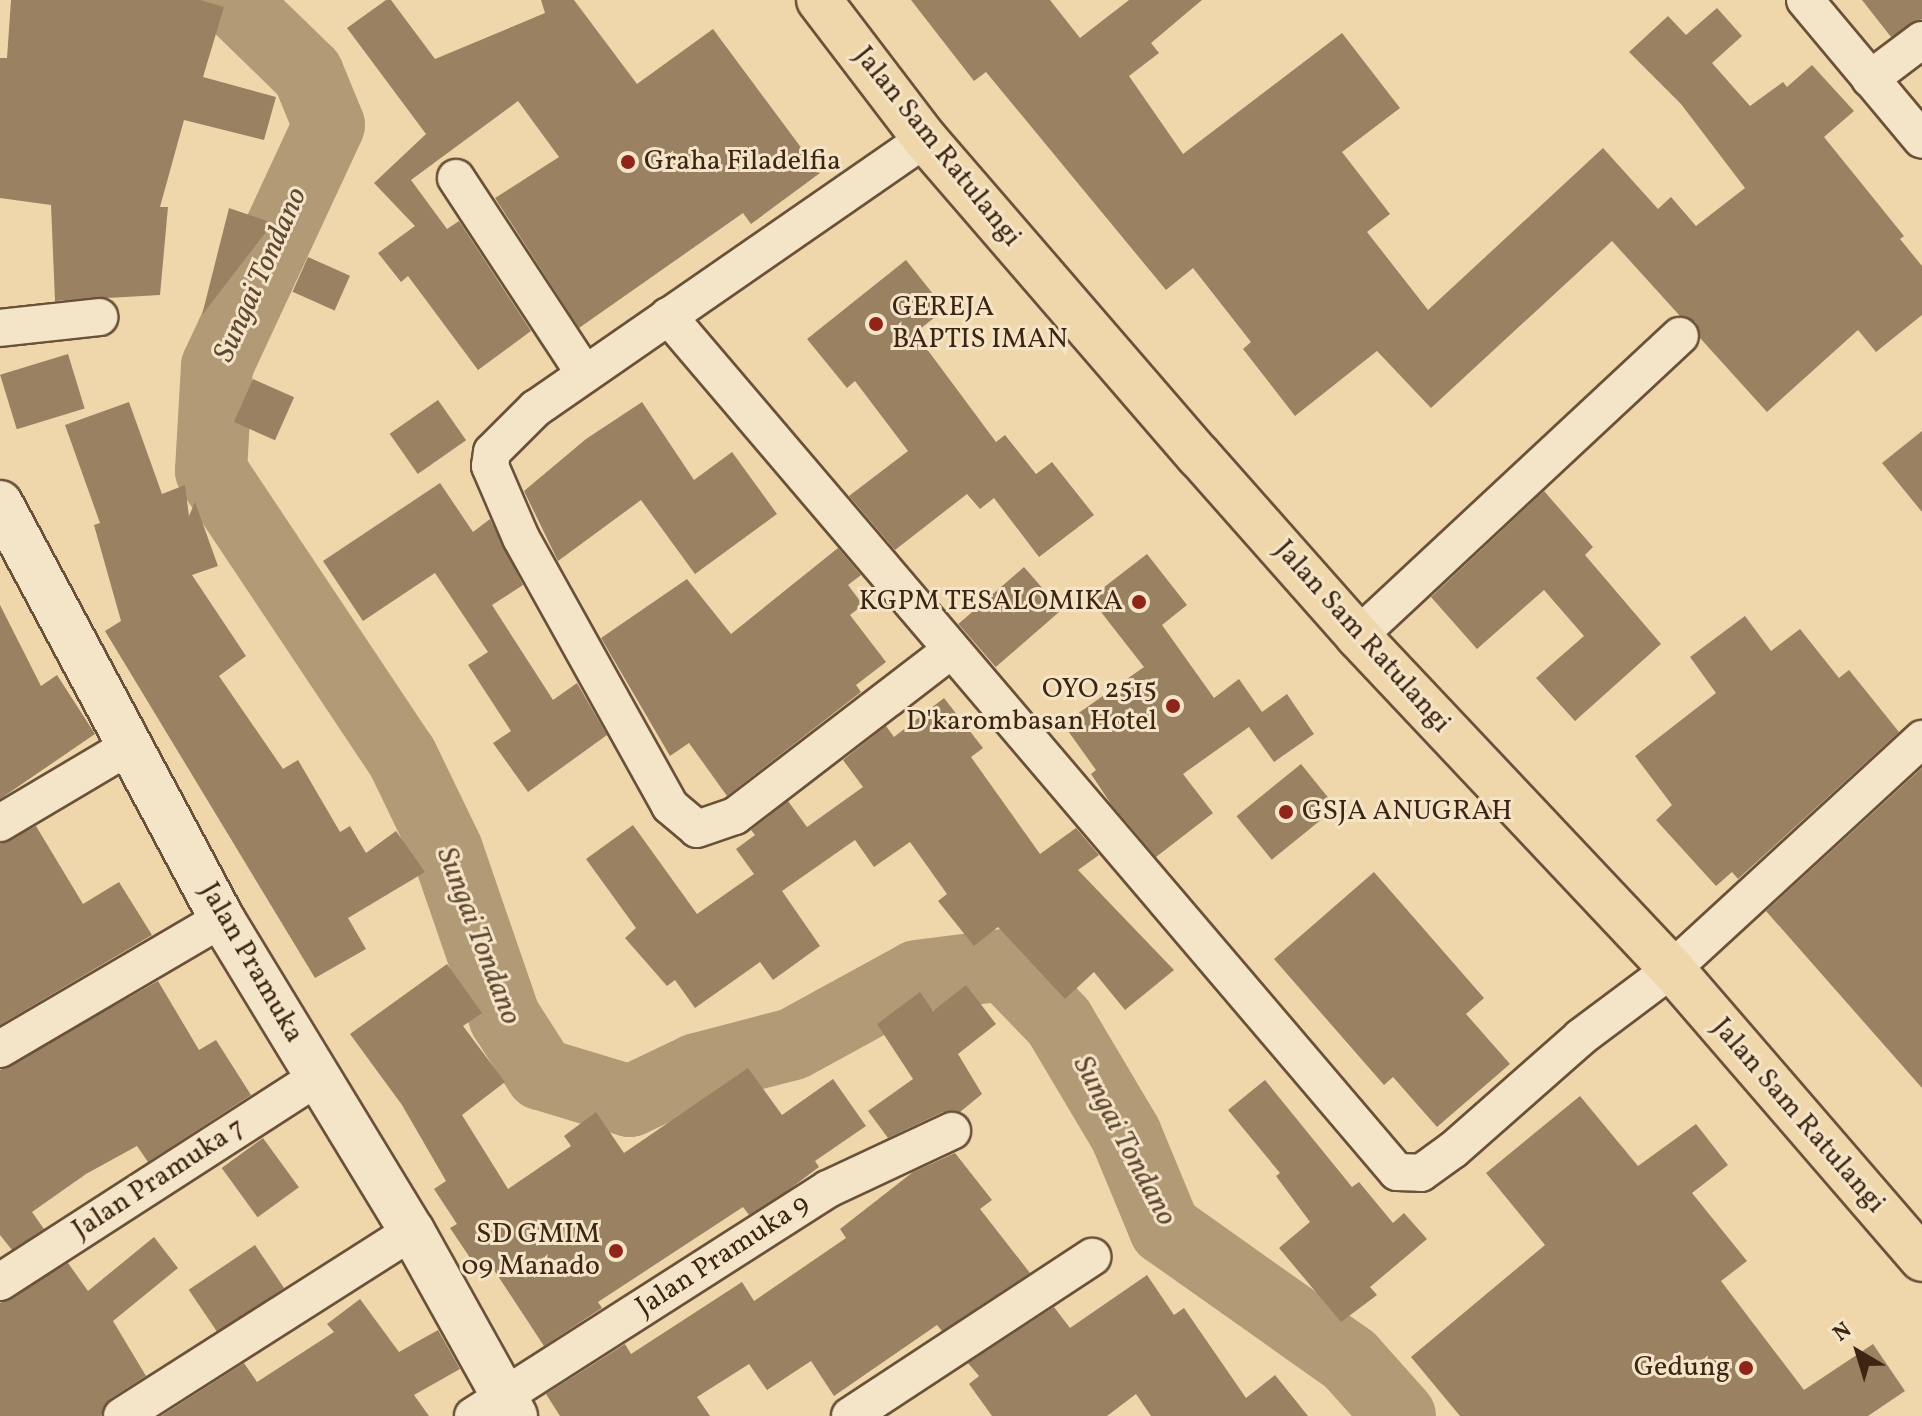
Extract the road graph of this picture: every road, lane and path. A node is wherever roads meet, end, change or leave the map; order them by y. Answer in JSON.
{"nodes":[{"id":1,"x":819,"y":0,"type":"edge"},
{"id":2,"x":1805,"y":0,"type":"edge"},
{"id":3,"x":1922,"y":40,"type":"edge"},
{"id":4,"x":1870,"y":79,"type":"junction"},
{"id":5,"x":925,"y":139,"type":"junction"},
{"id":6,"x":1922,"y":140,"type":"edge"},
{"id":7,"x":456,"y":178,"type":"dead end"},
{"id":8,"x":668,"y":316,"type":"junction"},
{"id":9,"x":99,"y":317,"type":"dead end"},
{"id":10,"x":0,"y":328,"type":"edge"},
{"id":11,"x":1680,"y":336,"type":"dead end"},
{"id":12,"x":584,"y":373,"type":"junction"},
{"id":13,"x":0,"y":503,"type":"edge"},
{"id":14,"x":1358,"y":636,"type":"junction"},
{"id":15,"x":950,"y":651,"type":"junction"},
{"id":16,"x":1922,"y":739,"type":"edge"},
{"id":17,"x":128,"y":747,"type":"junction"},
{"id":18,"x":0,"y":823,"type":"edge"},
{"id":19,"x":222,"y":919,"type":"junction"},
{"id":20,"x":1672,"y":969,"type":"junction"},
{"id":21,"x":0,"y":1049,"type":"edge"},
{"id":22,"x":318,"y":1077,"type":"junction"},
{"id":23,"x":952,"y":1131,"type":"dead end"},
{"id":24,"x":412,"y":1231,"type":"junction"},
{"id":25,"x":1092,"y":1257,"type":"dead end"},
{"id":26,"x":1922,"y":1259,"type":"edge"},
{"id":27,"x":0,"y":1282,"type":"edge"},
{"id":28,"x":497,"y":1409,"type":"edge"},
{"id":29,"x":122,"y":1416,"type":"edge"},
{"id":30,"x":850,"y":1416,"type":"edge"}],
"edges":[{"from":1,"to":5,"type":"main road","name":"Jalan Sam Ratulangi"},
{"from":2,"to":4,"type":"street"},
{"from":3,"to":4,"type":"street"},
{"from":4,"to":6,"type":"street"},
{"from":5,"to":8,"type":"street"},
{"from":5,"to":14,"type":"main road","name":"Jalan Sam Ratulangi"},
{"from":7,"to":12,"type":"street"},
{"from":8,"to":12,"type":"street"},
{"from":8,"to":15,"type":"street"},
{"from":9,"to":10,"type":"street"},
{"from":11,"to":14,"type":"street"},
{"from":12,"to":15,"type":"street"},
{"from":13,"to":17,"type":"street","name":"Jalan Pramuka"},
{"from":14,"to":20,"type":"main road","name":"Jalan Sam Ratulangi"},
{"from":15,"to":20,"type":"street"},
{"from":16,"to":20,"type":"street"},
{"from":17,"to":18,"type":"street"},
{"from":17,"to":19,"type":"street","name":"Jalan Pramuka"},
{"from":19,"to":21,"type":"street"},
{"from":19,"to":22,"type":"street","name":"Jalan Pramuka"},
{"from":20,"to":26,"type":"main road","name":"Jalan Sam Ratulangi"},
{"from":22,"to":24,"type":"street","name":"Jalan Pramuka"},
{"from":22,"to":27,"type":"street","name":"Jalan Pramuka 7"},
{"from":23,"to":28,"type":"street","name":"Jalan Pramuka 9"},
{"from":24,"to":28,"type":"street","name":"Jalan Pramuka"},
{"from":24,"to":29,"type":"street"},
{"from":25,"to":30,"type":"street"}]}
